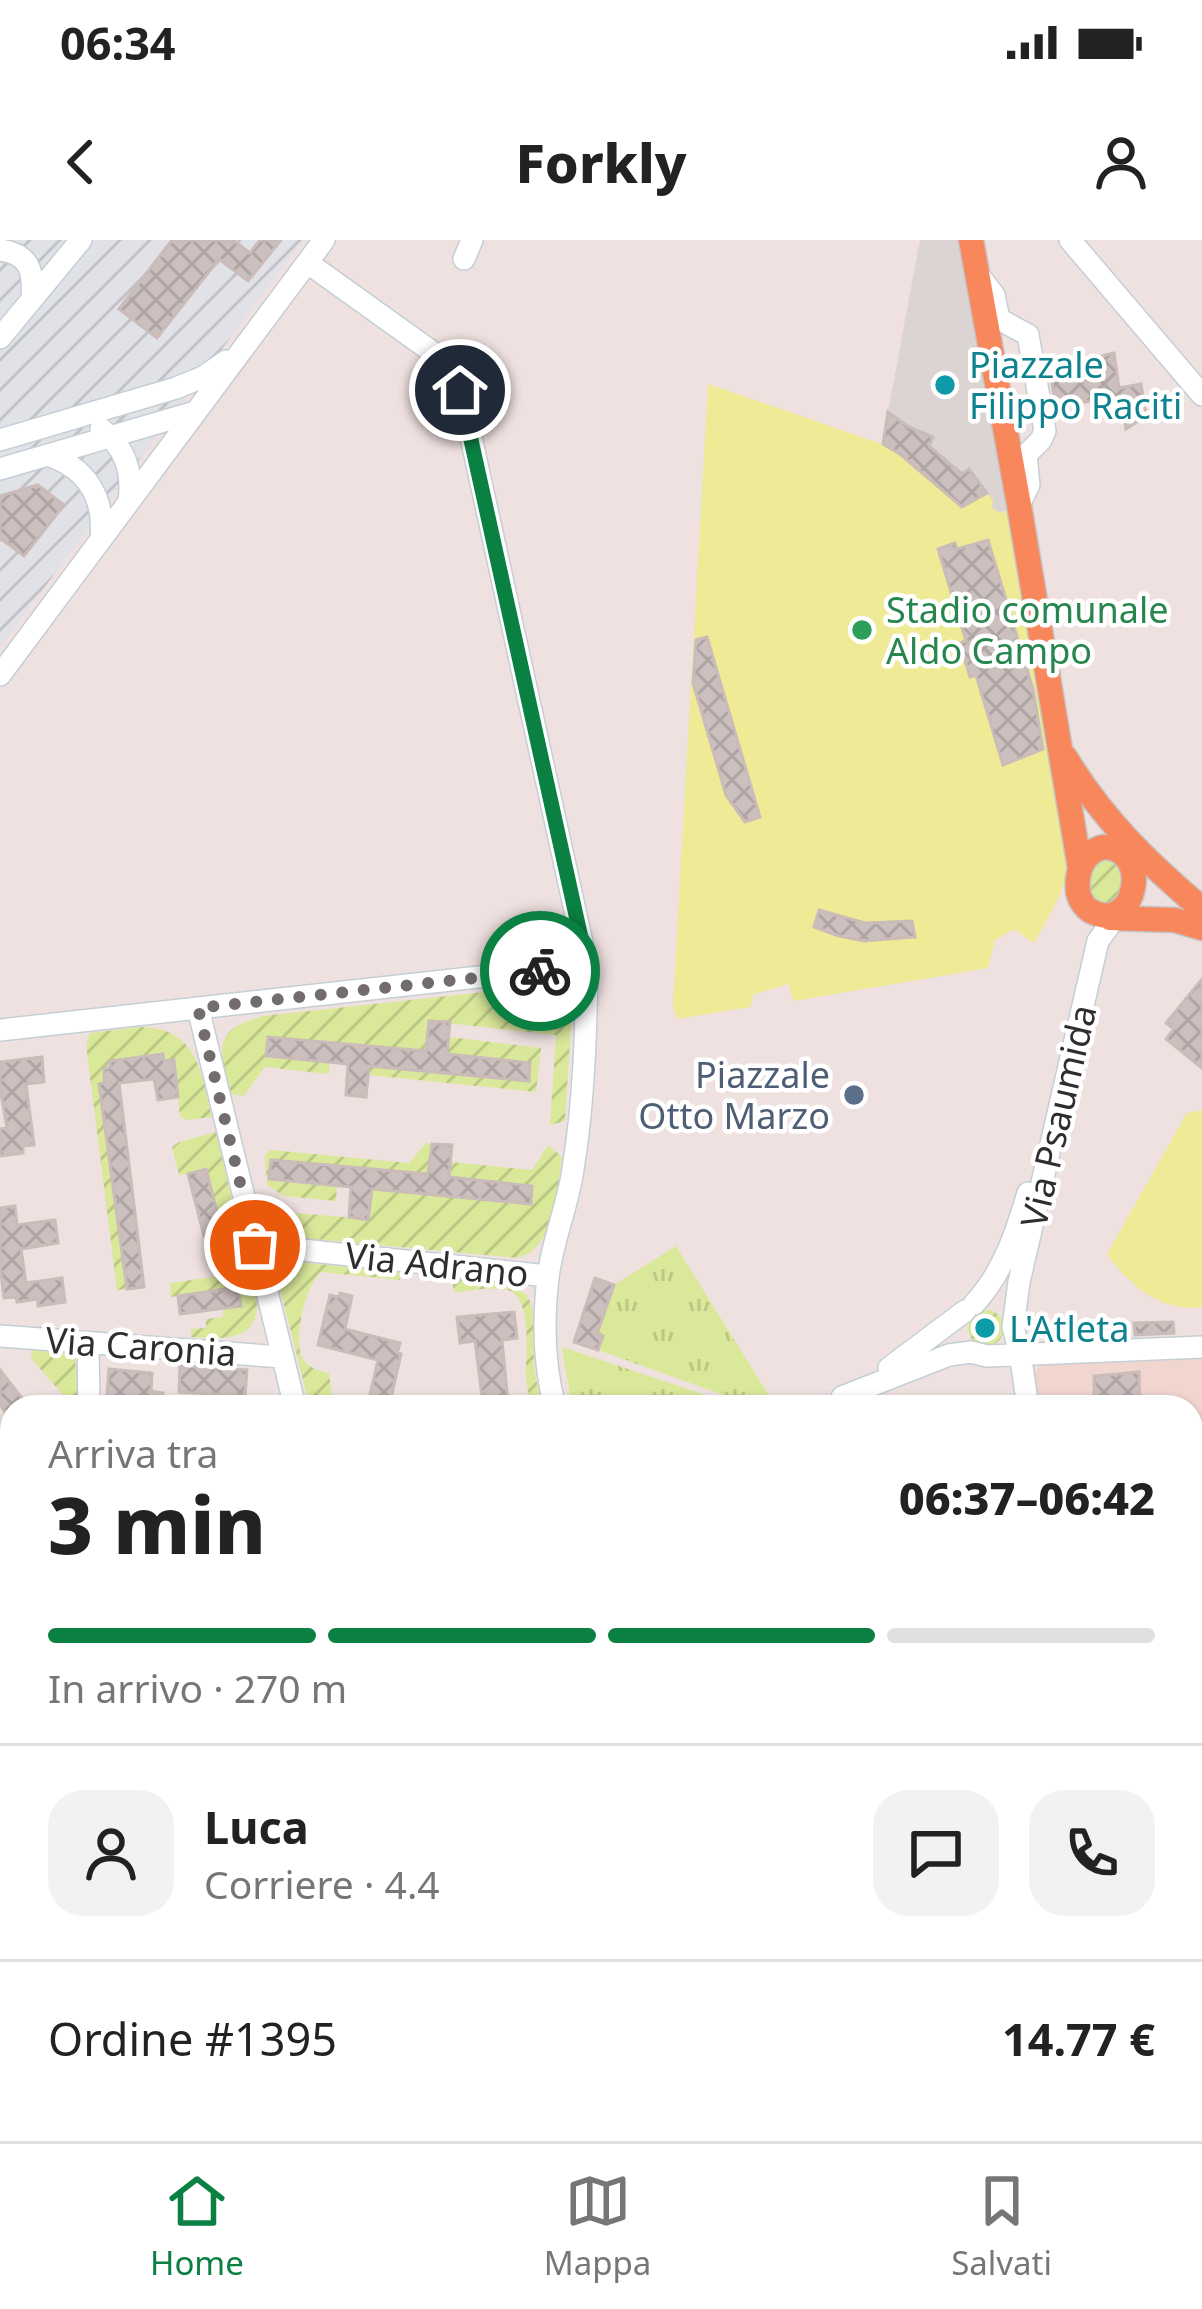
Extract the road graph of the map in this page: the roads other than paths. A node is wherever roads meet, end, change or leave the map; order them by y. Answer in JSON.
{"nodes":[{"id":1,"x":36,"y":240,"type":"edge"},
{"id":2,"x":81,"y":240,"type":"edge"},
{"id":3,"x":324,"y":240,"type":"edge"},
{"id":4,"x":970,"y":240,"type":"edge"},
{"id":5,"x":1070,"y":240,"type":"edge"},
{"id":6,"x":2,"y":249,"type":"edge"},
{"id":7,"x":308,"y":263,"type":"junction"},
{"id":8,"x":977,"y":273,"type":"junction"},
{"id":9,"x":32,"y":298,"type":"junction"},
{"id":10,"x":0,"y":338,"type":"edge"},
{"id":11,"x":241,"y":351,"type":"junction"},
{"id":12,"x":1202,"y":395,"type":"edge"},
{"id":13,"x":196,"y":412,"type":"junction"},
{"id":14,"x":77,"y":418,"type":"junction"},
{"id":15,"x":111,"y":437,"type":"junction"},
{"id":16,"x":0,"y":440,"type":"edge"},
{"id":17,"x":47,"y":455,"type":"junction"},
{"id":18,"x":0,"y":469,"type":"edge"},
{"id":19,"x":129,"y":502,"type":"junction"},
{"id":20,"x":1019,"y":505,"type":"junction"},
{"id":21,"x":101,"y":539,"type":"junction"},
{"id":22,"x":0,"y":675,"type":"edge"},
{"id":23,"x":1060,"y":750,"type":"junction"},
{"id":24,"x":1129,"y":852,"type":"junction"},
{"id":25,"x":1080,"y":868,"type":"junction"},
{"id":26,"x":1202,"y":909,"type":"edge"},
{"id":27,"x":1103,"y":911,"type":"junction"},
{"id":28,"x":1202,"y":928,"type":"edge"},
{"id":29,"x":587,"y":965,"type":"junction"},
{"id":30,"x":198,"y":1008,"type":"junction"},
{"id":31,"x":0,"y":1030,"type":"edge"},
{"id":32,"x":255,"y":1245,"type":"junction"},
{"id":33,"x":548,"y":1276,"type":"junction"},
{"id":34,"x":969,"y":1307,"type":"junction"},
{"id":35,"x":1013,"y":1327,"type":"junction"},
{"id":36,"x":0,"y":1336,"type":"edge"},
{"id":37,"x":88,"y":1343,"type":"junction"},
{"id":38,"x":1202,"y":1347,"type":"edge"},
{"id":39,"x":971,"y":1352,"type":"junction"},
{"id":40,"x":1020,"y":1352,"type":"junction"},
{"id":41,"x":995,"y":1354,"type":"junction"},
{"id":42,"x":282,"y":1357,"type":"junction"},
{"id":43,"x":89,"y":1395,"type":"edge"},
{"id":44,"x":292,"y":1395,"type":"edge"},
{"id":45,"x":552,"y":1395,"type":"edge"},
{"id":46,"x":844,"y":1395,"type":"edge"},
{"id":47,"x":849,"y":1395,"type":"edge"},
{"id":48,"x":1026,"y":1395,"type":"edge"}],
"edges":[{"from":1,"to":6,"type":"street"},
{"from":2,"to":9,"type":"street"},
{"from":3,"to":7,"type":"street"},
{"from":4,"to":8,"type":"main road"},
{"from":5,"to":12,"type":"street"},
{"from":6,"to":9,"type":"street"},
{"from":7,"to":11,"type":"street"},
{"from":7,"to":29,"type":"street"},
{"from":8,"to":20,"type":"main road"},
{"from":8,"to":20,"type":"street"},
{"from":9,"to":10,"type":"street"},
{"from":11,"to":13,"type":"street"},
{"from":11,"to":14,"type":"street"},
{"from":13,"to":15,"type":"street"},
{"from":13,"to":19,"type":"street"},
{"from":14,"to":15,"type":"street"},
{"from":14,"to":16,"type":"street"},
{"from":15,"to":17,"type":"street"},
{"from":15,"to":19,"type":"street"},
{"from":17,"to":18,"type":"street"},
{"from":17,"to":21,"type":"street"},
{"from":19,"to":21,"type":"street"},
{"from":20,"to":23,"type":"main road"},
{"from":21,"to":22,"type":"street"},
{"from":23,"to":24,"type":"main road"},
{"from":23,"to":25,"type":"main road"},
{"from":24,"to":25,"type":"main road"},
{"from":24,"to":26,"type":"main road"},
{"from":24,"to":27,"type":"main road"},
{"from":25,"to":27,"type":"main road"},
{"from":27,"to":28,"type":"main road"},
{"from":27,"to":34,"type":"street","name":"Via Psaumida"},
{"from":27,"to":35,"type":"street","name":"Via Psaumida"},
{"from":29,"to":30,"type":"street"},
{"from":29,"to":33,"type":"street"},
{"from":30,"to":31,"type":"street"},
{"from":30,"to":32,"type":"street"},
{"from":32,"to":33,"type":"street","name":"Via Adrano"},
{"from":32,"to":42,"type":"street"},
{"from":33,"to":45,"type":"street"},
{"from":34,"to":35,"type":"street"},
{"from":34,"to":39,"type":"street"},
{"from":34,"to":46,"type":"street","name":"Via Psaumida"},
{"from":35,"to":40,"type":"street"},
{"from":35,"to":41,"type":"street"},
{"from":36,"to":37,"type":"street","name":"Via Caronia"},
{"from":37,"to":42,"type":"street","name":"Via Caronia"},
{"from":37,"to":43,"type":"street"},
{"from":38,"to":40,"type":"street"},
{"from":39,"to":41,"type":"street"},
{"from":39,"to":47,"type":"street"},
{"from":40,"to":41,"type":"street"},
{"from":40,"to":48,"type":"street"},
{"from":42,"to":44,"type":"street"}]}
